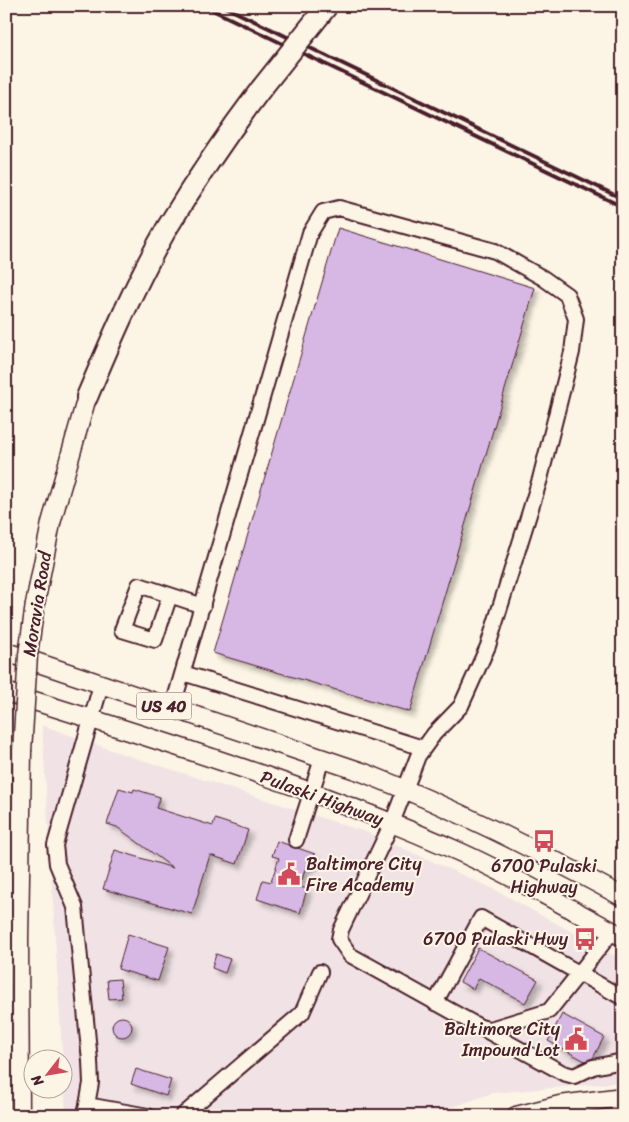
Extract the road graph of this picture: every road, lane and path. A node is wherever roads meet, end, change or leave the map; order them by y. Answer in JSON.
{"nodes":[{"id":1,"x":327,"y":6,"type":"edge"},
{"id":2,"x":87,"y":397,"type":"joint"},
{"id":3,"x":170,"y":595,"type":"dead end"},
{"id":4,"x":203,"y":606,"type":"junction"},
{"id":5,"x":6,"y":652,"type":"edge"},
{"id":6,"x":183,"y":673,"type":"junction"},
{"id":7,"x":101,"y":685,"type":"junction"},
{"id":8,"x":6,"y":692,"type":"edge"},
{"id":9,"x":172,"y":709,"type":"junction"},
{"id":10,"x":90,"y":719,"type":"junction"},
{"id":11,"x":423,"y":748,"type":"junction"},
{"id":12,"x":322,"y":758,"type":"junction"},
{"id":13,"x":406,"y":789,"type":"junction"},
{"id":14,"x":312,"y":792,"type":"junction"},
{"id":15,"x":392,"y":823,"type":"junction"},
{"id":16,"x":296,"y":840,"type":"dead end"},
{"id":17,"x":623,"y":897,"type":"edge"},
{"id":18,"x":619,"y":931,"type":"edge"},
{"id":19,"x":320,"y":972,"type":"dead end"},
{"id":20,"x":579,"y":973,"type":"junction"},
{"id":21,"x":623,"y":998,"type":"edge"},
{"id":22,"x":434,"y":1003,"type":"junction"},
{"id":23,"x":477,"y":1026,"type":"junction"},
{"id":24,"x":623,"y":1061,"type":"edge"},
{"id":25,"x":623,"y":1097,"type":"edge"},
{"id":26,"x":86,"y":1110,"type":"edge"},
{"id":27,"x":20,"y":1116,"type":"edge"},
{"id":28,"x":148,"y":1116,"type":"edge"},
{"id":29,"x":182,"y":1116,"type":"edge"},
{"id":30,"x":516,"y":1116,"type":"edge"}],
"edges":[{"from":1,"to":2,"type":"highway","bridge":true},
{"from":2,"to":27,"type":"main road","name":"Moravia Road","bridge":true},
{"from":3,"to":4,"type":"lane"},
{"from":4,"to":6,"type":"lane"},
{"from":4,"to":11,"type":"lane"},
{"from":5,"to":7,"type":"main road","name":"Pulaski Highway","number":"US 40"},
{"from":6,"to":9,"type":"lane"},
{"from":6,"to":11,"type":"lane"},
{"from":7,"to":9,"type":"main road","name":"Pulaski Highway","number":"US 40"},
{"from":7,"to":10,"type":"lane"},
{"from":8,"to":10,"type":"main road","name":"Pulaski Highway","number":"US 40"},
{"from":9,"to":12,"type":"main road","name":"Pulaski Highway","number":"US 40"},
{"from":10,"to":14,"type":"main road","name":"Pulaski Highway","number":"US 40"},
{"from":10,"to":26,"type":"lane"},
{"from":11,"to":13,"type":"lane"},
{"from":12,"to":13,"type":"main road","name":"Pulaski Highway","number":"US 40"},
{"from":12,"to":14,"type":"lane"},
{"from":13,"to":15,"type":"lane"},
{"from":13,"to":17,"type":"main road","name":"Pulaski Highway","number":"US 40"},
{"from":14,"to":15,"type":"main road","name":"Pulaski Highway","number":"US 40"},
{"from":14,"to":16,"type":"lane"},
{"from":15,"to":18,"type":"main road","name":"Pulaski Highway","number":"US 40"},
{"from":15,"to":22,"type":"lane"},
{"from":18,"to":20,"type":"lane"},
{"from":19,"to":29,"type":"lane"},
{"from":20,"to":21,"type":"lane"},
{"from":20,"to":22,"type":"lane"},
{"from":20,"to":23,"type":"lane"},
{"from":22,"to":23,"type":"lane"},
{"from":23,"to":24,"type":"lane"},
{"from":25,"to":30,"type":"main road"},
{"from":26,"to":28,"type":"lane"}]}
